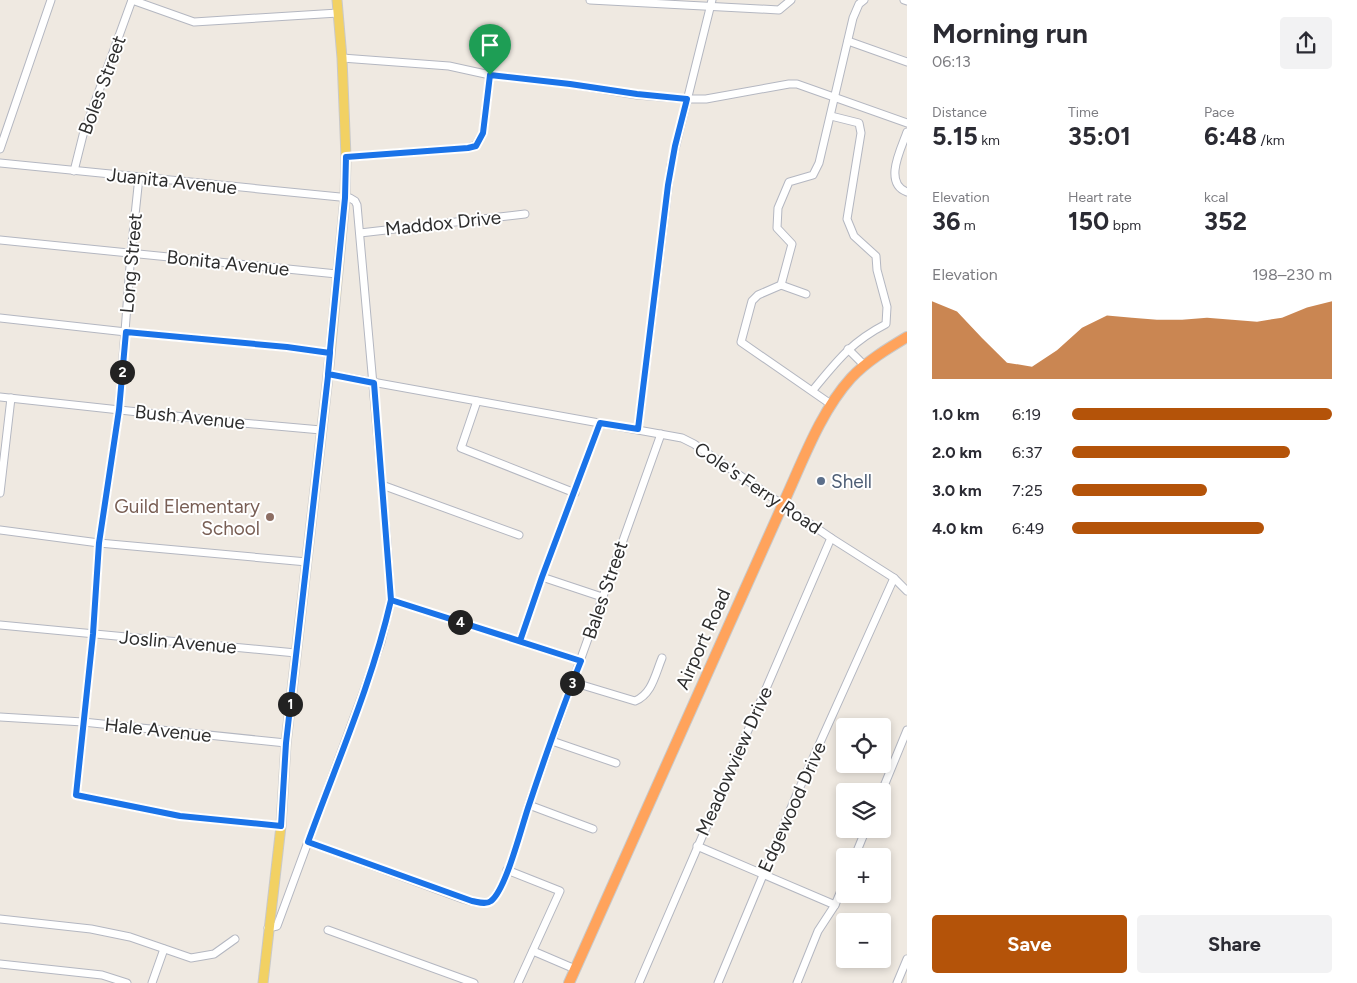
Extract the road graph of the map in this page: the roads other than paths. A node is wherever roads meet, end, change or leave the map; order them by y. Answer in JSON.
{"nodes":[{"id":1,"x":51,"y":0,"type":"edge"},
{"id":2,"x":132,"y":0,"type":"edge"},
{"id":3,"x":337,"y":0,"type":"edge"},
{"id":4,"x":590,"y":0,"type":"edge"},
{"id":5,"x":791,"y":0,"type":"edge"},
{"id":6,"x":864,"y":0,"type":"edge"},
{"id":7,"x":712,"y":4,"type":"edge"},
{"id":8,"x":338,"y":13,"type":"junction"},
{"id":9,"x":848,"y":41,"type":"junction"},
{"id":10,"x":342,"y":58,"type":"junction"},
{"id":11,"x":907,"y":62,"type":"edge"},
{"id":12,"x":490,"y":75,"type":"junction"},
{"id":13,"x":835,"y":97,"type":"junction"},
{"id":14,"x":687,"y":99,"type":"junction"},
{"id":15,"x":831,"y":116,"type":"junction"},
{"id":16,"x":907,"y":123,"type":"edge"},
{"id":17,"x":907,"y":132,"type":"edge"},
{"id":18,"x":0,"y":149,"type":"edge"},
{"id":19,"x":346,"y":157,"type":"junction"},
{"id":20,"x":0,"y":163,"type":"edge"},
{"id":21,"x":74,"y":171,"type":"junction"},
{"id":22,"x":139,"y":177,"type":"junction"},
{"id":23,"x":907,"y":192,"type":"edge"},
{"id":24,"x":345,"y":198,"type":"junction"},
{"id":25,"x":525,"y":214,"type":"dead end"},
{"id":26,"x":360,"y":232,"type":"junction"},
{"id":27,"x":0,"y":240,"type":"edge"},
{"id":28,"x":131,"y":253,"type":"junction"},
{"id":29,"x":337,"y":274,"type":"junction"},
{"id":30,"x":781,"y":285,"type":"junction"},
{"id":31,"x":806,"y":294,"type":"dead end"},
{"id":32,"x":0,"y":318,"type":"edge"},
{"id":33,"x":126,"y":332,"type":"junction"},
{"id":34,"x":907,"y":337,"type":"edge"},
{"id":35,"x":848,"y":349,"type":"junction"},
{"id":36,"x":330,"y":353,"type":"junction"},
{"id":37,"x":864,"y":366,"type":"junction"},
{"id":38,"x":328,"y":374,"type":"junction"},
{"id":39,"x":374,"y":383,"type":"junction"},
{"id":40,"x":813,"y":390,"type":"junction"},
{"id":41,"x":0,"y":397,"type":"edge"},
{"id":42,"x":11,"y":398,"type":"junction"},
{"id":43,"x":477,"y":401,"type":"junction"},
{"id":44,"x":832,"y":405,"type":"junction"},
{"id":45,"x":119,"y":410,"type":"junction"},
{"id":46,"x":600,"y":423,"type":"junction"},
{"id":47,"x":638,"y":429,"type":"junction"},
{"id":48,"x":321,"y":430,"type":"junction"},
{"id":49,"x":661,"y":434,"type":"junction"},
{"id":50,"x":382,"y":485,"type":"junction"},
{"id":51,"x":0,"y":493,"type":"edge"},
{"id":52,"x":575,"y":493,"type":"junction"},
{"id":53,"x":783,"y":504,"type":"junction"},
{"id":54,"x":0,"y":530,"type":"edge"},
{"id":55,"x":519,"y":535,"type":"dead end"},
{"id":56,"x":831,"y":538,"type":"junction"},
{"id":57,"x":99,"y":543,"type":"junction"},
{"id":58,"x":308,"y":562,"type":"junction"},
{"id":59,"x":542,"y":577,"type":"junction"},
{"id":60,"x":894,"y":578,"type":"junction"},
{"id":61,"x":907,"y":591,"type":"edge"},
{"id":62,"x":602,"y":597,"type":"junction"},
{"id":63,"x":391,"y":600,"type":"junction"},
{"id":64,"x":0,"y":625,"type":"edge"},
{"id":65,"x":93,"y":634,"type":"junction"},
{"id":66,"x":520,"y":641,"type":"junction"},
{"id":67,"x":296,"y":653,"type":"junction"},
{"id":68,"x":662,"y":658,"type":"dead end"},
{"id":69,"x":581,"y":661,"type":"junction"},
{"id":70,"x":572,"y":682,"type":"junction"},
{"id":71,"x":0,"y":717,"type":"edge"},
{"id":72,"x":83,"y":722,"type":"junction"},
{"id":73,"x":907,"y":730,"type":"edge"},
{"id":74,"x":552,"y":741,"type":"junction"},
{"id":75,"x":286,"y":743,"type":"junction"},
{"id":76,"x":616,"y":763,"type":"dead end"},
{"id":77,"x":885,"y":783,"type":"edge"},
{"id":78,"x":529,"y":804,"type":"junction"},
{"id":79,"x":281,"y":826,"type":"junction"},
{"id":80,"x":593,"y":829,"type":"dead end"},
{"id":81,"x":308,"y":842,"type":"junction"},
{"id":82,"x":697,"y":846,"type":"junction"},
{"id":83,"x":507,"y":870,"type":"junction"},
{"id":84,"x":762,"y":875,"type":"junction"},
{"id":85,"x":835,"y":905,"type":"joint"},
{"id":86,"x":0,"y":919,"type":"edge"},
{"id":87,"x":268,"y":928,"type":"junction"},
{"id":88,"x":328,"y":930,"type":"dead end"},
{"id":89,"x":235,"y":939,"type":"dead end"},
{"id":90,"x":164,"y":949,"type":"junction"},
{"id":91,"x":533,"y":951,"type":"junction"},
{"id":92,"x":907,"y":959,"type":"edge"},
{"id":93,"x":0,"y":964,"type":"edge"},
{"id":94,"x":575,"y":969,"type":"junction"},
{"id":95,"x":127,"y":983,"type":"edge"},
{"id":96,"x":152,"y":983,"type":"edge"},
{"id":97,"x":263,"y":983,"type":"edge"},
{"id":98,"x":474,"y":983,"type":"edge"},
{"id":99,"x":518,"y":983,"type":"edge"},
{"id":100,"x":569,"y":983,"type":"edge"},
{"id":101,"x":638,"y":983,"type":"edge"},
{"id":102,"x":718,"y":983,"type":"edge"},
{"id":103,"x":797,"y":983,"type":"edge"},
{"id":104,"x":897,"y":983,"type":"edge"}],
"edges":[{"from":1,"to":18,"type":"street"},
{"from":2,"to":8,"type":"street"},
{"from":2,"to":21,"type":"street","name":"Boles Street"},
{"from":3,"to":8,"type":"main road"},
{"from":4,"to":7,"type":"street"},
{"from":5,"to":7,"type":"street"},
{"from":6,"to":9,"type":"street"},
{"from":7,"to":14,"type":"street"},
{"from":8,"to":10,"type":"main road"},
{"from":9,"to":11,"type":"street"},
{"from":9,"to":13,"type":"street"},
{"from":10,"to":12,"type":"street"},
{"from":10,"to":19,"type":"main road"},
{"from":12,"to":14,"type":"street"},
{"from":12,"to":19,"type":"street"},
{"from":13,"to":14,"type":"street"},
{"from":13,"to":15,"type":"street"},
{"from":13,"to":16,"type":"street"},
{"from":14,"to":47,"type":"street"},
{"from":15,"to":30,"type":"street"},
{"from":15,"to":35,"type":"street"},
{"from":17,"to":23,"type":"street"},
{"from":19,"to":24,"type":"main road"},
{"from":20,"to":21,"type":"street","name":"Juanita Avenue"},
{"from":21,"to":22,"type":"street","name":"Juanita Avenue"},
{"from":22,"to":24,"type":"street","name":"Juanita Avenue"},
{"from":22,"to":28,"type":"street","name":"Long Street"},
{"from":24,"to":26,"type":"street"},
{"from":24,"to":29,"type":"main road"},
{"from":25,"to":26,"type":"street","name":"Maddox Drive"},
{"from":26,"to":39,"type":"street"},
{"from":27,"to":28,"type":"street","name":"Bonita Avenue"},
{"from":28,"to":29,"type":"street","name":"Bonita Avenue"},
{"from":28,"to":33,"type":"street","name":"Long Street"},
{"from":29,"to":36,"type":"main road"},
{"from":30,"to":31,"type":"street"},
{"from":30,"to":40,"type":"street"},
{"from":32,"to":33,"type":"street"},
{"from":33,"to":36,"type":"street"},
{"from":33,"to":45,"type":"street","name":"Long Street"},
{"from":34,"to":37,"type":"highway","name":"Airport Road"},
{"from":35,"to":37,"type":"street"},
{"from":35,"to":40,"type":"street"},
{"from":36,"to":38,"type":"main road"},
{"from":37,"to":44,"type":"highway","name":"Airport Road"},
{"from":38,"to":39,"type":"street","name":"Cole's Ferry Road"},
{"from":38,"to":48,"type":"main road"},
{"from":39,"to":43,"type":"street","name":"Cole's Ferry Road"},
{"from":39,"to":50,"type":"street"},
{"from":40,"to":44,"type":"street"},
{"from":41,"to":42,"type":"street","name":"Bush Avenue"},
{"from":42,"to":45,"type":"street","name":"Bush Avenue"},
{"from":42,"to":51,"type":"street"},
{"from":43,"to":46,"type":"street","name":"Cole's Ferry Road"},
{"from":43,"to":52,"type":"street"},
{"from":44,"to":53,"type":"highway","name":"Airport Road"},
{"from":45,"to":48,"type":"street","name":"Bush Avenue"},
{"from":45,"to":57,"type":"street","name":"Long Street"},
{"from":46,"to":47,"type":"street","name":"Cole's Ferry Road"},
{"from":46,"to":52,"type":"street"},
{"from":47,"to":49,"type":"street","name":"Cole's Ferry Road"},
{"from":48,"to":58,"type":"main road"},
{"from":49,"to":53,"type":"street","name":"Cole's Ferry Road"},
{"from":49,"to":62,"type":"street","name":"Bales Street"},
{"from":50,"to":55,"type":"street"},
{"from":50,"to":63,"type":"street"},
{"from":52,"to":59,"type":"street"},
{"from":53,"to":56,"type":"street","name":"Cole's Ferry Road"},
{"from":53,"to":94,"type":"highway","name":"Airport Road"},
{"from":54,"to":57,"type":"street"},
{"from":56,"to":60,"type":"street","name":"Cole's Ferry Road"},
{"from":56,"to":82,"type":"street","name":"Meadowview Drive"},
{"from":57,"to":58,"type":"street"},
{"from":57,"to":65,"type":"street","name":"Long Street"},
{"from":58,"to":67,"type":"main road"},
{"from":59,"to":62,"type":"street"},
{"from":59,"to":66,"type":"street"},
{"from":60,"to":61,"type":"street","name":"Cole's Ferry Road"},
{"from":60,"to":84,"type":"street","name":"Edgewood Drive"},
{"from":62,"to":69,"type":"street","name":"Bales Street"},
{"from":63,"to":66,"type":"street"},
{"from":63,"to":81,"type":"street"},
{"from":64,"to":65,"type":"street","name":"Joslin Avenue"},
{"from":65,"to":67,"type":"street","name":"Joslin Avenue"},
{"from":65,"to":72,"type":"street","name":"Long Street"},
{"from":66,"to":69,"type":"street"},
{"from":67,"to":75,"type":"main road"},
{"from":68,"to":70,"type":"street"},
{"from":69,"to":70,"type":"street","name":"Bales Street"},
{"from":70,"to":74,"type":"street","name":"Bales Street"},
{"from":71,"to":72,"type":"street","name":"Hale Avenue"},
{"from":72,"to":75,"type":"street","name":"Hale Avenue"},
{"from":72,"to":79,"type":"street","name":"Long Street"},
{"from":73,"to":77,"type":"street"},
{"from":74,"to":76,"type":"street"},
{"from":74,"to":78,"type":"street","name":"Bales Street"},
{"from":75,"to":79,"type":"main road"},
{"from":78,"to":80,"type":"street"},
{"from":78,"to":83,"type":"street","name":"Bales Street"},
{"from":79,"to":87,"type":"main road"},
{"from":81,"to":83,"type":"street","name":"Bales Street"},
{"from":81,"to":87,"type":"street"},
{"from":82,"to":84,"type":"street"},
{"from":82,"to":101,"type":"street","name":"Meadowview Drive"},
{"from":83,"to":91,"type":"street"},
{"from":84,"to":85,"type":"street"},
{"from":84,"to":102,"type":"street","name":"Edgewood Drive"},
{"from":85,"to":103,"type":"street"},
{"from":86,"to":90,"type":"street"},
{"from":87,"to":97,"type":"main road"},
{"from":88,"to":98,"type":"street"},
{"from":89,"to":90,"type":"street"},
{"from":90,"to":96,"type":"street"},
{"from":91,"to":94,"type":"street"},
{"from":91,"to":99,"type":"street"},
{"from":92,"to":104,"type":"street"},
{"from":93,"to":95,"type":"street"},
{"from":94,"to":100,"type":"highway","name":"Airport Road"}]}
